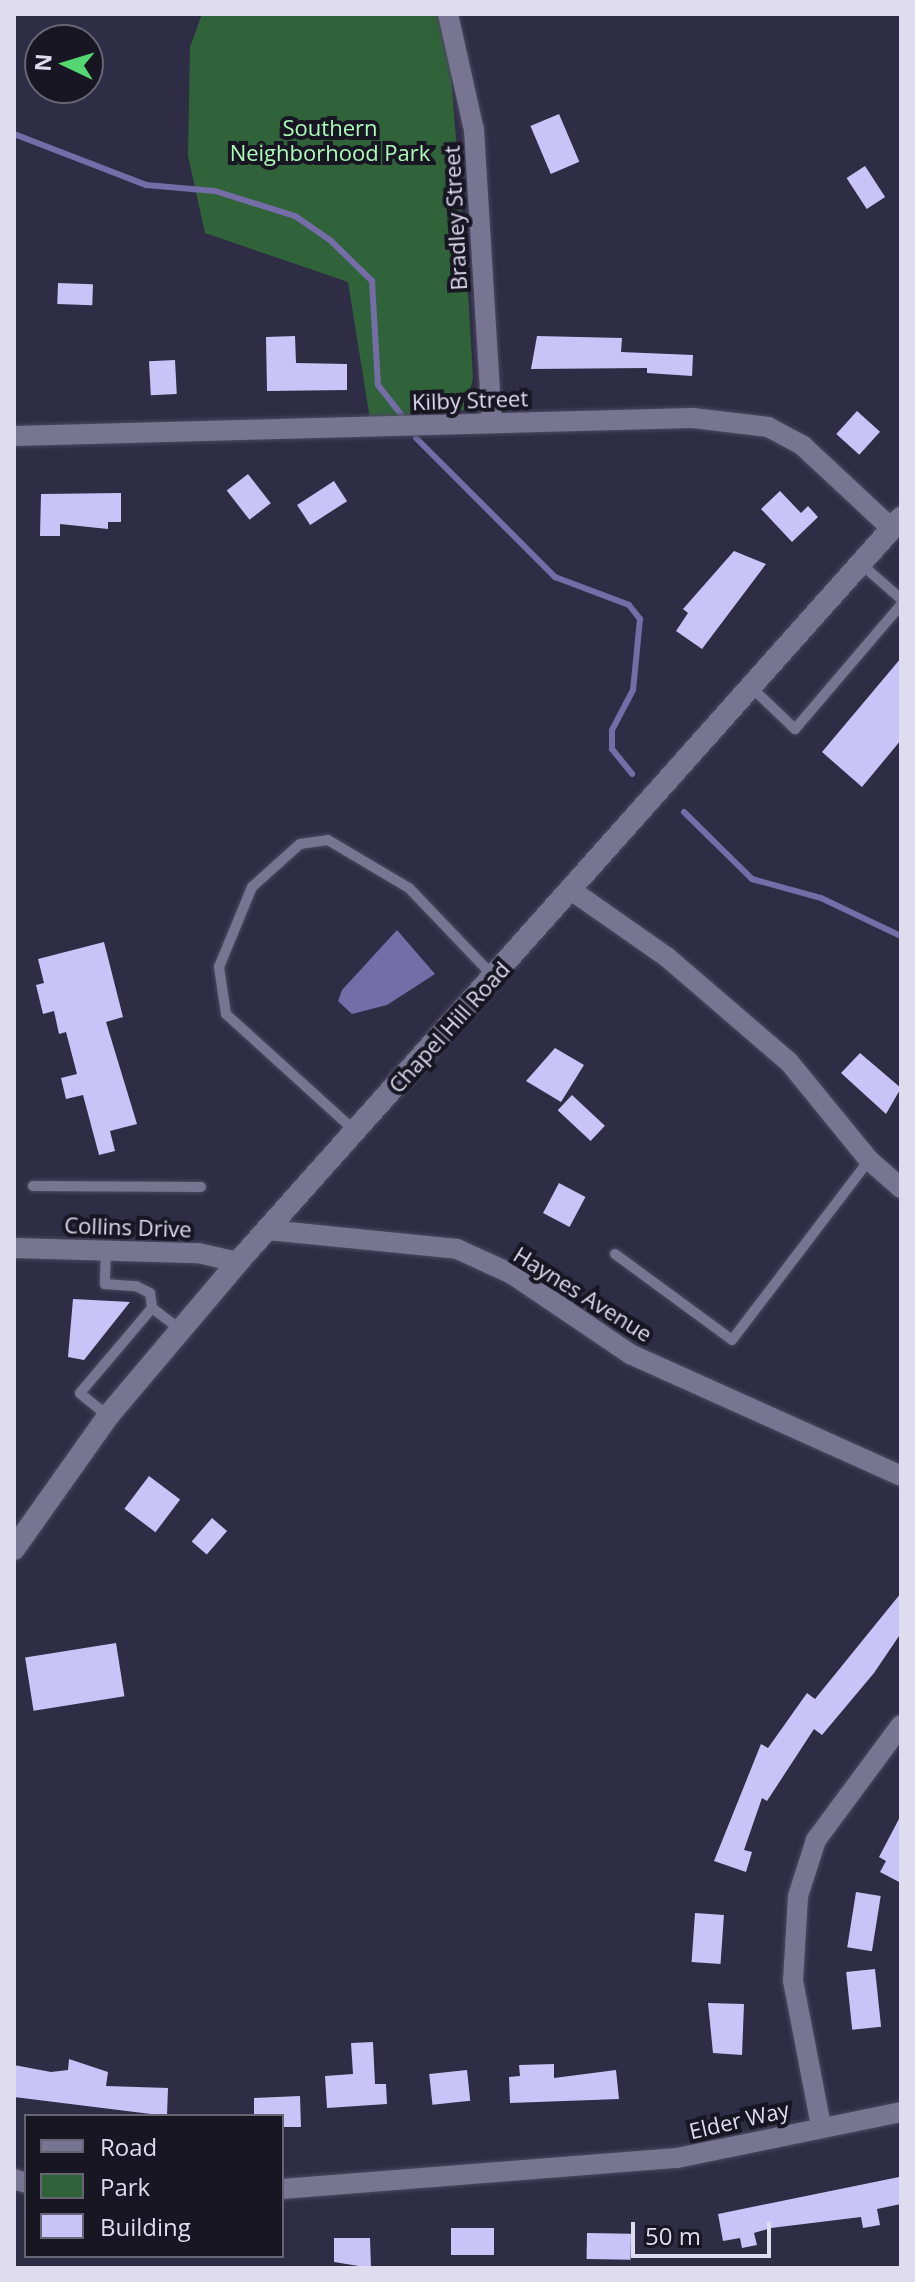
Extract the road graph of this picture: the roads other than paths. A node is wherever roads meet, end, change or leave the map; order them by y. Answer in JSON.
{"nodes":[{"id":1,"x":448,"y":14,"type":"edge"},
{"id":2,"x":492,"y":422,"type":"junction"},
{"id":3,"x":14,"y":436,"type":"edge"},
{"id":4,"x":896,"y":523,"type":"edge"},
{"id":5,"x":860,"y":563,"type":"junction"},
{"id":6,"x":901,"y":602,"type":"edge"},
{"id":7,"x":751,"y":687,"type":"junction"},
{"id":8,"x":571,"y":890,"type":"junction"},
{"id":9,"x":493,"y":977,"type":"junction"},
{"id":10,"x":356,"y":1132,"type":"junction"},
{"id":11,"x":869,"y":1160,"type":"junction"},
{"id":12,"x":33,"y":1186,"type":"dead end"},
{"id":13,"x":201,"y":1187,"type":"dead end"},
{"id":14,"x":901,"y":1188,"type":"edge"},
{"id":15,"x":268,"y":1230,"type":"junction"},
{"id":16,"x":14,"y":1248,"type":"edge"},
{"id":17,"x":106,"y":1250,"type":"junction"},
{"id":18,"x":615,"y":1254,"type":"dead end"},
{"id":19,"x":238,"y":1262,"type":"junction"},
{"id":20,"x":152,"y":1308,"type":"junction"},
{"id":21,"x":181,"y":1330,"type":"junction"},
{"id":22,"x":108,"y":1416,"type":"junction"},
{"id":23,"x":901,"y":1476,"type":"edge"},
{"id":24,"x":14,"y":1549,"type":"edge"},
{"id":25,"x":901,"y":1725,"type":"edge"},
{"id":26,"x":901,"y":2112,"type":"edge"},
{"id":27,"x":821,"y":2126,"type":"junction"},
{"id":28,"x":284,"y":2189,"type":"edge"}],
"edges":[{"from":1,"to":2,"type":"street","name":"Bradley Street"},
{"from":2,"to":3,"type":"street","name":"Kilby Street"},
{"from":2,"to":4,"type":"street","name":"Kilby Street"},
{"from":4,"to":5,"type":"main road","name":"Chapel Hill Road"},
{"from":5,"to":6,"type":"lane"},
{"from":5,"to":7,"type":"main road","name":"Chapel Hill Road"},
{"from":6,"to":7,"type":"lane"},
{"from":7,"to":8,"type":"main road","name":"Chapel Hill Road"},
{"from":8,"to":9,"type":"main road","name":"Chapel Hill Road"},
{"from":8,"to":11,"type":"street"},
{"from":9,"to":10,"type":"main road","name":"Chapel Hill Road"},
{"from":9,"to":10,"type":"lane"},
{"from":10,"to":15,"type":"main road","name":"Chapel Hill Road"},
{"from":11,"to":14,"type":"street"},
{"from":11,"to":18,"type":"lane"},
{"from":12,"to":13,"type":"lane"},
{"from":15,"to":19,"type":"main road","name":"Chapel Hill Road"},
{"from":15,"to":23,"type":"street","name":"Haynes Avenue"},
{"from":16,"to":17,"type":"street","name":"Collins Drive"},
{"from":17,"to":19,"type":"street","name":"Collins Drive"},
{"from":17,"to":20,"type":"lane"},
{"from":19,"to":21,"type":"main road","name":"Chapel Hill Road"},
{"from":20,"to":21,"type":"lane"},
{"from":20,"to":22,"type":"lane"},
{"from":21,"to":22,"type":"main road","name":"Chapel Hill Road"},
{"from":22,"to":24,"type":"main road","name":"Chapel Hill Road"},
{"from":25,"to":27,"type":"street","name":"Elder Way"},
{"from":26,"to":27,"type":"street"},
{"from":27,"to":28,"type":"street","name":"Elder Way"}]}
